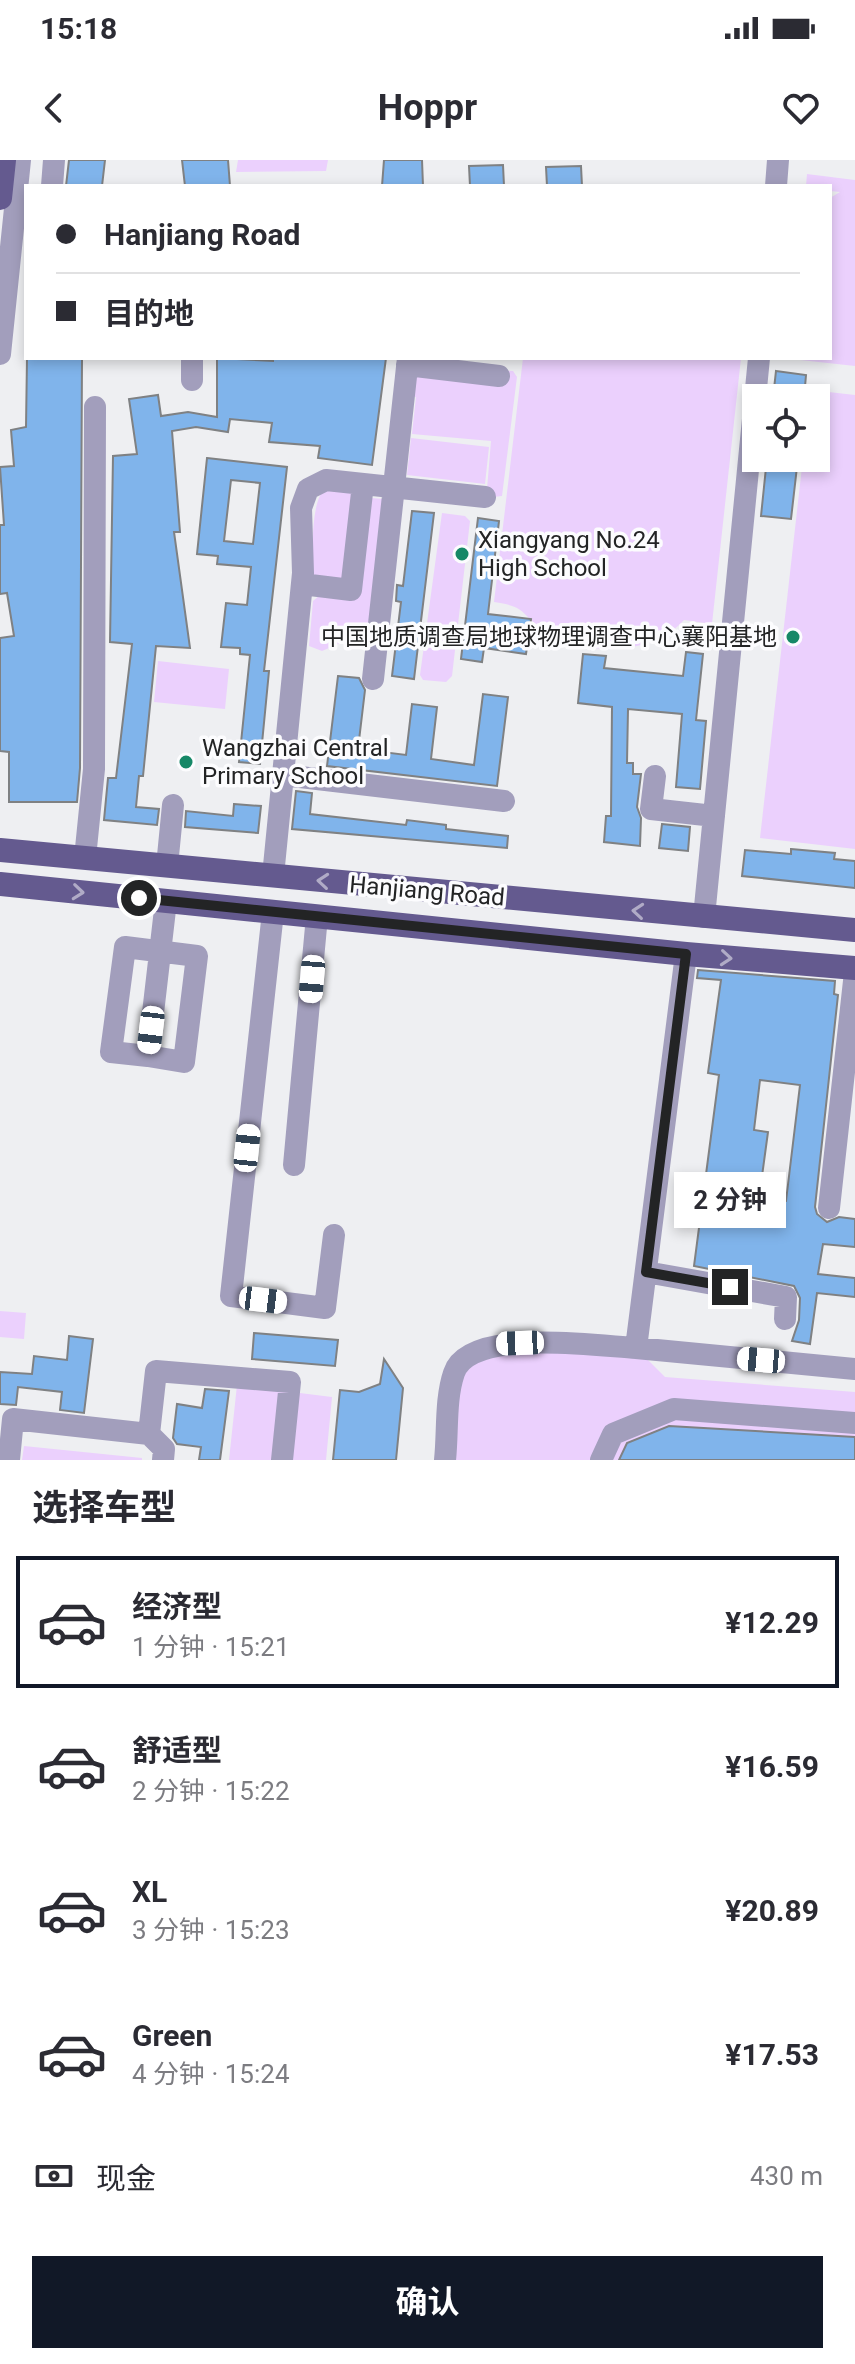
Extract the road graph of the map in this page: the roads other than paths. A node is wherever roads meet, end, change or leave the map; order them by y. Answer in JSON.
{"nodes":[{"id":1,"x":4,"y":160,"type":"edge"},
{"id":2,"x":20,"y":160,"type":"edge"},
{"id":3,"x":54,"y":160,"type":"edge"},
{"id":4,"x":778,"y":160,"type":"edge"},
{"id":5,"x":52,"y":184,"type":"edge"},
{"id":6,"x":776,"y":184,"type":"edge"},
{"id":7,"x":0,"y":198,"type":"edge"},
{"id":8,"x":19,"y":241,"type":"edge"},
{"id":9,"x":0,"y":354,"type":"edge"},
{"id":10,"x":759,"y":360,"type":"edge"},
{"id":11,"x":407,"y":362,"type":"edge"},
{"id":12,"x":499,"y":376,"type":"dead end"},
{"id":13,"x":95,"y":407,"type":"dead end"},
{"id":14,"x":363,"y":484,"type":"junction"},
{"id":15,"x":393,"y":487,"type":"junction"},
{"id":16,"x":485,"y":497,"type":"dead end"},
{"id":17,"x":302,"y":584,"type":"junction"},
{"id":18,"x":373,"y":679,"type":"dead end"},
{"id":19,"x":283,"y":775,"type":"junction"},
{"id":20,"x":655,"y":776,"type":"dead end"},
{"id":21,"x":504,"y":801,"type":"dead end"},
{"id":22,"x":173,"y":805,"type":"dead end"},
{"id":23,"x":714,"y":816,"type":"junction"},
{"id":24,"x":0,"y":835,"type":"edge"},
{"id":25,"x":0,"y":850,"type":"edge"},
{"id":26,"x":31,"y":852,"type":"junction"},
{"id":27,"x":85,"y":858,"type":"junction"},
{"id":28,"x":167,"y":866,"type":"junction"},
{"id":29,"x":273,"y":876,"type":"junction"},
{"id":30,"x":0,"y":884,"type":"edge"},
{"id":31,"x":30,"y":887,"type":"junction"},
{"id":32,"x":0,"y":890,"type":"edge"},
{"id":33,"x":166,"y":901,"type":"junction"},
{"id":34,"x":273,"y":912,"type":"junction"},
{"id":35,"x":317,"y":916,"type":"junction"},
{"id":36,"x":704,"y":917,"type":"junction"},
{"id":37,"x":855,"y":930,"type":"edge"},
{"id":38,"x":160,"y":951,"type":"junction"},
{"id":39,"x":686,"y":954,"type":"junction"},
{"id":40,"x":855,"y":970,"type":"edge"},
{"id":41,"x":148,"y":1056,"type":"junction"},
{"id":42,"x":294,"y":1165,"type":"dead end"},
{"id":43,"x":829,"y":1208,"type":"dead end"},
{"id":44,"x":334,"y":1235,"type":"dead end"},
{"id":45,"x":646,"y":1272,"type":"junction"},
{"id":46,"x":785,"y":1319,"type":"dead end"},
{"id":47,"x":636,"y":1348,"type":"junction"},
{"id":48,"x":855,"y":1369,"type":"edge"},
{"id":49,"x":855,"y":1423,"type":"edge"},
{"id":50,"x":149,"y":1434,"type":"junction"},
{"id":51,"x":6,"y":1456,"type":"edge"},
{"id":52,"x":163,"y":1460,"type":"edge"},
{"id":53,"x":282,"y":1460,"type":"edge"},
{"id":54,"x":445,"y":1460,"type":"edge"},
{"id":55,"x":601,"y":1460,"type":"edge"}],
"edges":[{"from":1,"to":7,"type":"main road"},
{"from":2,"to":8,"type":"street"},
{"from":3,"to":5,"type":"street"},
{"from":4,"to":6,"type":"street"},
{"from":8,"to":9,"type":"street"},
{"from":10,"to":23,"type":"street"},
{"from":11,"to":12,"type":"street"},
{"from":11,"to":15,"type":"street"},
{"from":13,"to":27,"type":"street"},
{"from":14,"to":15,"type":"street"},
{"from":14,"to":17,"type":"street"},
{"from":14,"to":17,"type":"street"},
{"from":15,"to":16,"type":"street"},
{"from":15,"to":18,"type":"street"},
{"from":17,"to":19,"type":"street"},
{"from":19,"to":21,"type":"street"},
{"from":19,"to":29,"type":"street"},
{"from":20,"to":23,"type":"street"},
{"from":22,"to":28,"type":"street"},
{"from":23,"to":36,"type":"street"},
{"from":24,"to":26,"type":"main road"},
{"from":25,"to":26,"type":"main road","name":"Hanjiang Road"},
{"from":26,"to":27,"type":"main road","name":"Hanjiang Road"},
{"from":27,"to":28,"type":"main road","name":"Hanjiang Road"},
{"from":28,"to":29,"type":"main road","name":"Hanjiang Road"},
{"from":36,"to":29,"type":"main road","name":"Hanjiang Road","one_way":true},
{"from":30,"to":31,"type":"main road","name":"Hanjiang Road"},
{"from":31,"to":32,"type":"main road"},
{"from":31,"to":33,"type":"main road","name":"Hanjiang Road","one_way":true},
{"from":33,"to":34,"type":"main road","name":"Hanjiang Road"},
{"from":33,"to":38,"type":"street"},
{"from":34,"to":35,"type":"main road","name":"Hanjiang Road"},
{"from":34,"to":44,"type":"street"},
{"from":35,"to":39,"type":"main road","name":"Hanjiang Road"},
{"from":35,"to":42,"type":"street"},
{"from":36,"to":37,"type":"main road","name":"Hanjiang Road"},
{"from":38,"to":41,"type":"street"},
{"from":38,"to":41,"type":"street"},
{"from":38,"to":41,"type":"street"},
{"from":39,"to":40,"type":"main road","name":"Hanjiang Road","one_way":true},
{"from":39,"to":45,"type":"street"},
{"from":40,"to":43,"type":"street"},
{"from":45,"to":46,"type":"street"},
{"from":45,"to":47,"type":"street"},
{"from":47,"to":48,"type":"street"},
{"from":47,"to":54,"type":"street"},
{"from":49,"to":55,"type":"street"},
{"from":50,"to":51,"type":"street"},
{"from":50,"to":52,"type":"street"},
{"from":50,"to":53,"type":"street"}]}
